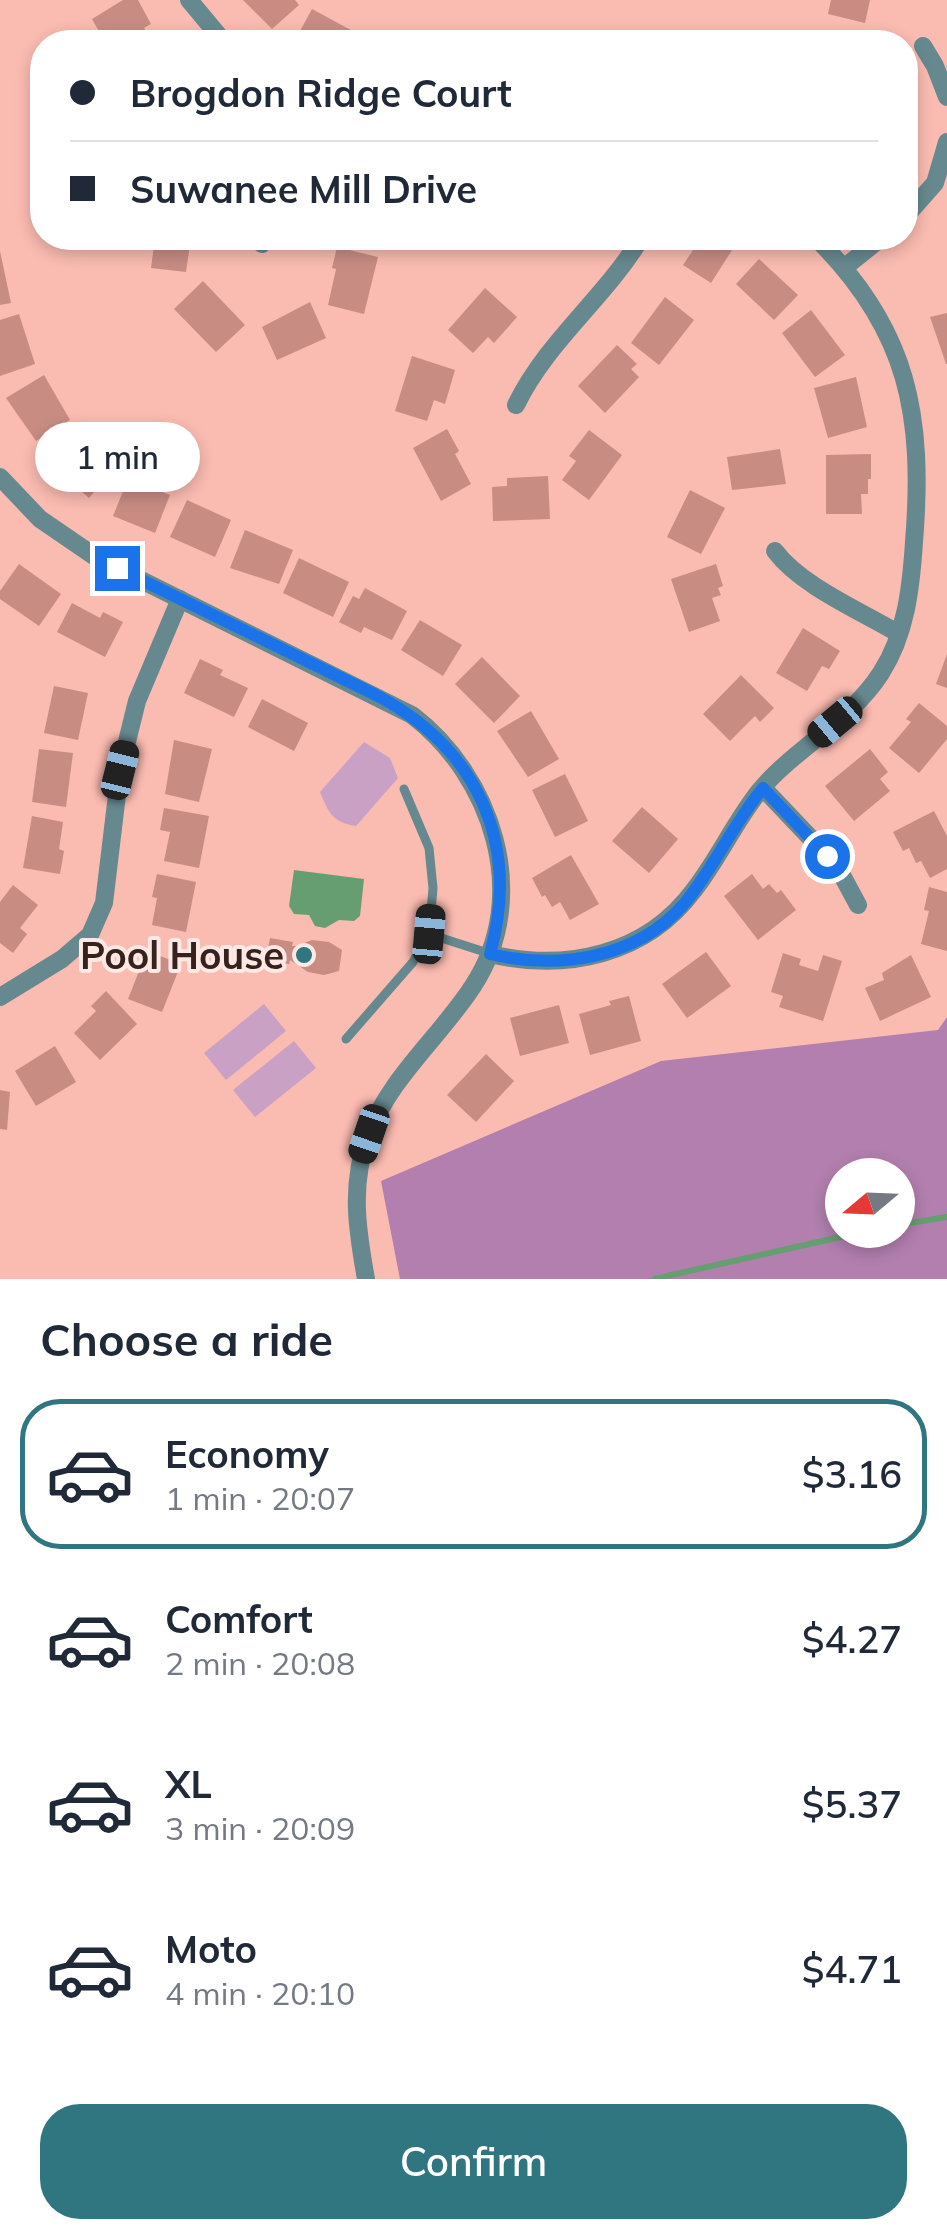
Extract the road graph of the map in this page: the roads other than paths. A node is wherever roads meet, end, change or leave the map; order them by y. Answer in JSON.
{"nodes":[{"id":1,"x":189,"y":0,"type":"edge"},
{"id":2,"x":214,"y":30,"type":"edge"},
{"id":3,"x":923,"y":46,"type":"dead end"},
{"id":4,"x":947,"y":97,"type":"edge"},
{"id":5,"x":947,"y":142,"type":"edge"},
{"id":6,"x":918,"y":202,"type":"edge"},
{"id":7,"x":632,"y":250,"type":"edge"},
{"id":8,"x":828,"y":250,"type":"edge"},
{"id":9,"x":866,"y":250,"type":"edge"},
{"id":10,"x":845,"y":267,"type":"junction"},
{"id":11,"x":516,"y":406,"type":"dead end"},
{"id":12,"x":0,"y":477,"type":"edge"},
{"id":13,"x":775,"y":551,"type":"dead end"},
{"id":14,"x":180,"y":599,"type":"junction"},
{"id":15,"x":899,"y":634,"type":"junction"},
{"id":16,"x":763,"y":788,"type":"junction"},
{"id":17,"x":404,"y":789,"type":"dead end"},
{"id":18,"x":858,"y":905,"type":"dead end"},
{"id":19,"x":429,"y":934,"type":"junction"},
{"id":20,"x":490,"y":954,"type":"junction"},
{"id":21,"x":0,"y":996,"type":"edge"},
{"id":22,"x":346,"y":1039,"type":"dead end"},
{"id":23,"x":366,"y":1279,"type":"edge"}],
"edges":[{"from":1,"to":2,"type":"street"},
{"from":3,"to":4,"type":"street"},
{"from":5,"to":6,"type":"street"},
{"from":7,"to":11,"type":"street"},
{"from":8,"to":10,"type":"street"},
{"from":9,"to":10,"type":"street"},
{"from":10,"to":15,"type":"street"},
{"from":12,"to":14,"type":"street"},
{"from":13,"to":15,"type":"street"},
{"from":14,"to":20,"type":"street"},
{"from":14,"to":21,"type":"street"},
{"from":15,"to":16,"type":"street"},
{"from":16,"to":18,"type":"street"},
{"from":16,"to":20,"type":"street"},
{"from":17,"to":19,"type":"lane"},
{"from":19,"to":20,"type":"lane"},
{"from":19,"to":22,"type":"lane"},
{"from":20,"to":23,"type":"street"}]}
